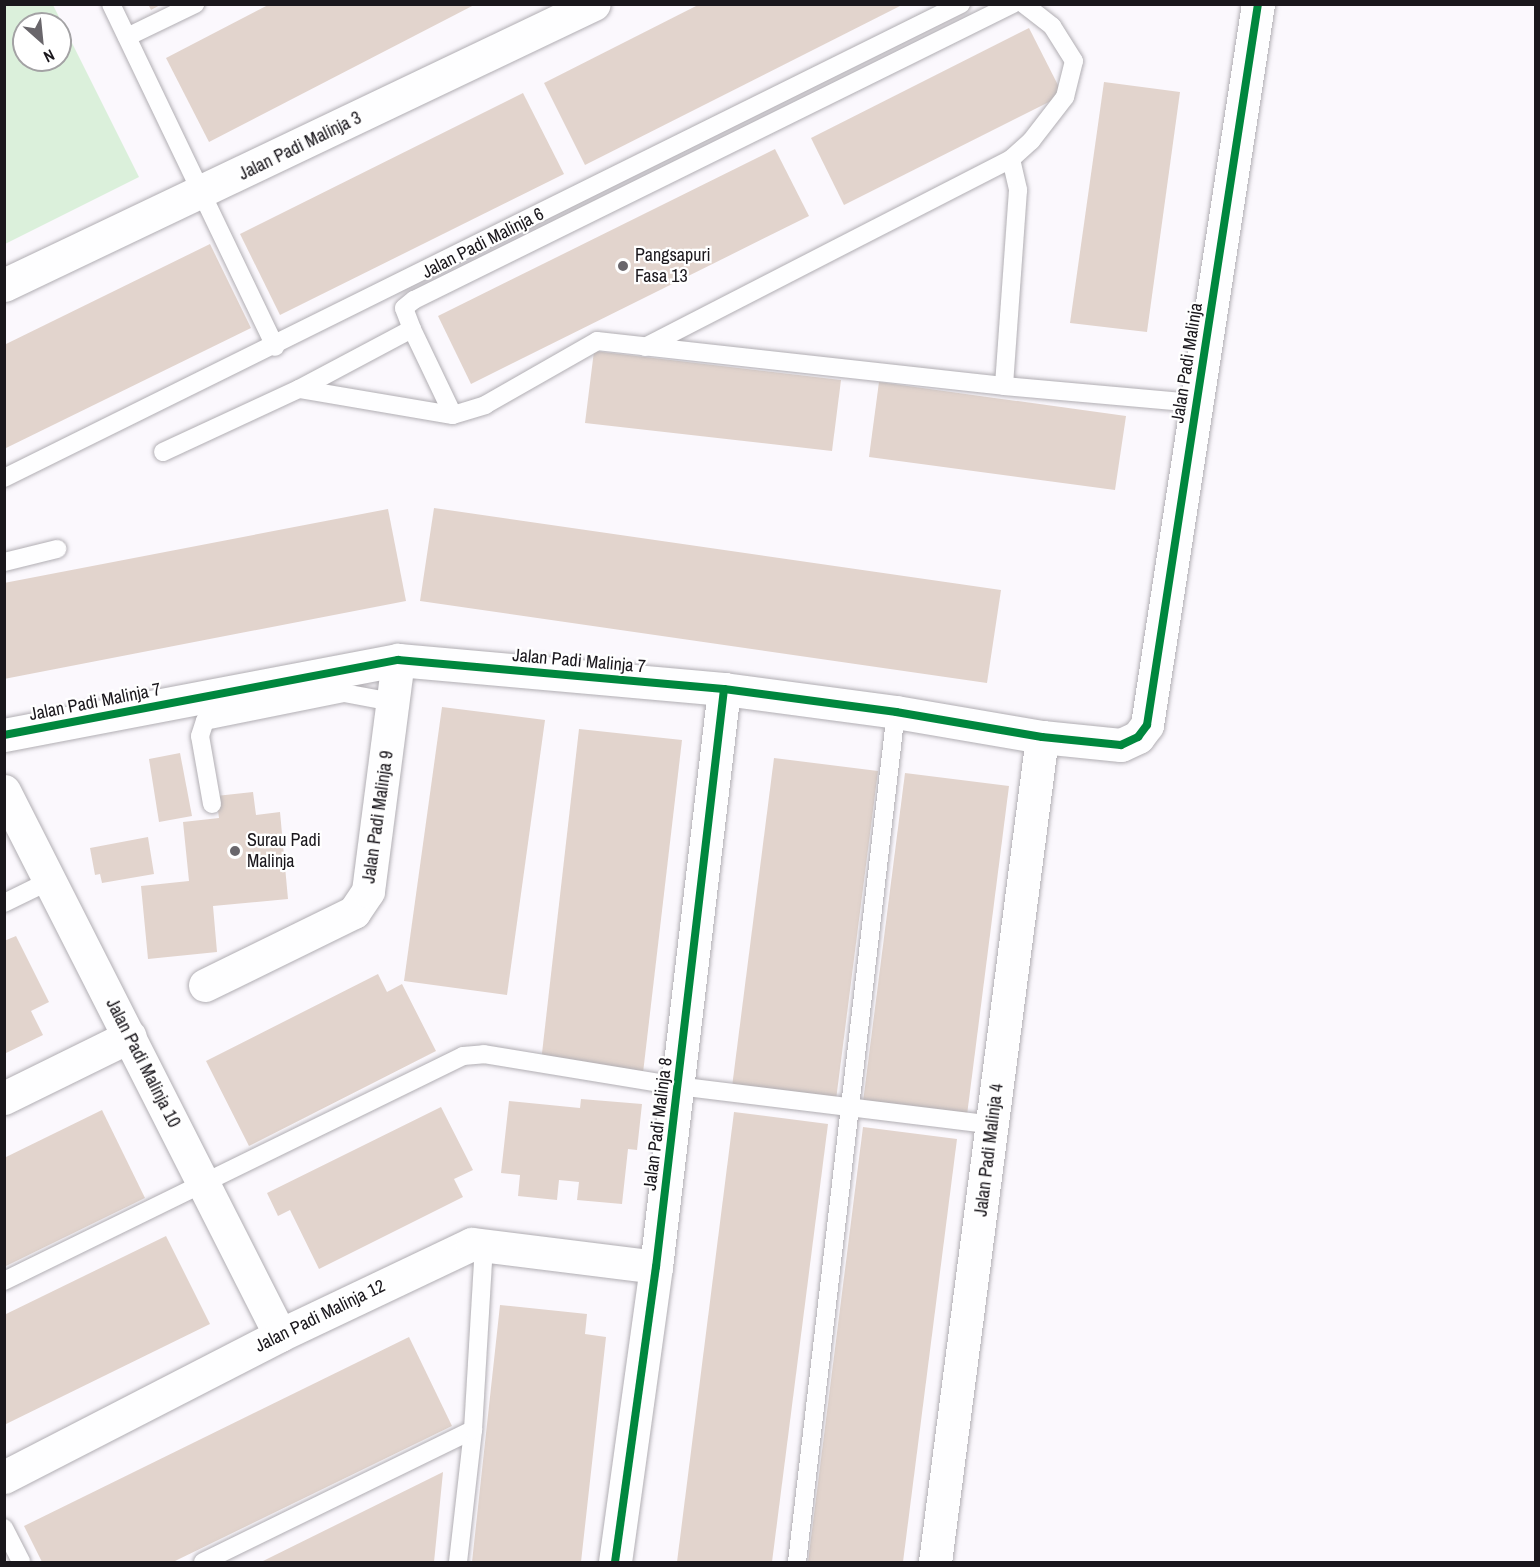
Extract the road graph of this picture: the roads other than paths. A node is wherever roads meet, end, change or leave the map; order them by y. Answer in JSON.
{"nodes":[{"id":1,"x":111,"y":4,"type":"edge"},
{"id":2,"x":195,"y":4,"type":"edge"},
{"id":3,"x":594,"y":4,"type":"edge"},
{"id":4,"x":961,"y":4,"type":"edge"},
{"id":5,"x":1013,"y":4,"type":"edge"},
{"id":6,"x":1024,"y":4,"type":"edge"},
{"id":7,"x":1254,"y":5,"type":"edge"},
{"id":8,"x":127,"y":37,"type":"junction"},
{"id":9,"x":1011,"y":159,"type":"junction"},
{"id":10,"x":203,"y":192,"type":"junction"},
{"id":11,"x":4,"y":285,"type":"edge"},
{"id":12,"x":412,"y":329,"type":"junction"},
{"id":13,"x":275,"y":347,"type":"junction"},
{"id":14,"x":644,"y":347,"type":"junction"},
{"id":15,"x":1004,"y":386,"type":"junction"},
{"id":16,"x":299,"y":389,"type":"junction"},
{"id":17,"x":1196,"y":403,"type":"junction"},
{"id":18,"x":453,"y":415,"type":"junction"},
{"id":19,"x":163,"y":452,"type":"dead end"},
{"id":20,"x":4,"y":478,"type":"edge"},
{"id":21,"x":57,"y":549,"type":"dead end"},
{"id":22,"x":4,"y":562,"type":"edge"},
{"id":23,"x":398,"y":660,"type":"junction"},
{"id":24,"x":724,"y":689,"type":"junction"},
{"id":25,"x":393,"y":702,"type":"junction"},
{"id":26,"x":896,"y":712,"type":"junction"},
{"id":27,"x":1147,"y":725,"type":"joint"},
{"id":28,"x":4,"y":735,"type":"edge"},
{"id":29,"x":1042,"y":737,"type":"junction"},
{"id":30,"x":4,"y":792,"type":"edge"},
{"id":31,"x":212,"y":804,"type":"dead end"},
{"id":32,"x":49,"y":881,"type":"junction"},
{"id":33,"x":4,"y":903,"type":"edge"},
{"id":34,"x":205,"y":985,"type":"dead end"},
{"id":35,"x":130,"y":1036,"type":"junction"},
{"id":36,"x":677,"y":1086,"type":"junction"},
{"id":37,"x":4,"y":1098,"type":"edge"},
{"id":38,"x":850,"y":1110,"type":"junction"},
{"id":39,"x":993,"y":1125,"type":"junction"},
{"id":40,"x":202,"y":1183,"type":"junction"},
{"id":41,"x":484,"y":1243,"type":"junction"},
{"id":42,"x":656,"y":1267,"type":"junction"},
{"id":43,"x":4,"y":1281,"type":"edge"},
{"id":44,"x":280,"y":1335,"type":"junction"},
{"id":45,"x":473,"y":1430,"type":"junction"},
{"id":46,"x":4,"y":1477,"type":"edge"},
{"id":47,"x":4,"y":1528,"type":"edge"},
{"id":48,"x":21,"y":1563,"type":"edge"},
{"id":49,"x":203,"y":1563,"type":"edge"},
{"id":50,"x":458,"y":1563,"type":"edge"},
{"id":51,"x":615,"y":1563,"type":"edge"},
{"id":52,"x":797,"y":1563,"type":"edge"},
{"id":53,"x":934,"y":1563,"type":"edge"}],
"edges":[{"from":1,"to":8,"type":"lane"},
{"from":2,"to":8,"type":"lane"},
{"from":3,"to":10,"type":"street","name":"Jalan Padi Malinja 3"},
{"from":4,"to":13,"type":"lane","name":"Jalan Padi Malinja 6"},
{"from":5,"to":12,"type":"lane"},
{"from":6,"to":9,"type":"lane"},
{"from":7,"to":17,"type":"street","name":"Jalan Padi Malinja"},
{"from":8,"to":10,"type":"lane"},
{"from":9,"to":14,"type":"lane"},
{"from":9,"to":15,"type":"lane"},
{"from":10,"to":11,"type":"street","name":"Jalan Padi Malinja 3"},
{"from":10,"to":13,"type":"lane"},
{"from":12,"to":16,"type":"lane"},
{"from":12,"to":18,"type":"lane"},
{"from":13,"to":20,"type":"lane","name":"Jalan Padi Malinja 6"},
{"from":14,"to":15,"type":"lane"},
{"from":14,"to":18,"type":"lane"},
{"from":15,"to":17,"type":"lane"},
{"from":16,"to":18,"type":"lane"},
{"from":16,"to":19,"type":"lane"},
{"from":17,"to":27,"type":"street","name":"Jalan Padi Malinja"},
{"from":21,"to":22,"type":"lane"},
{"from":23,"to":24,"type":"street","name":"Jalan Padi Malinja 7"},
{"from":23,"to":25,"type":"street","name":"Jalan Padi Malinja 9"},
{"from":23,"to":28,"type":"street","name":"Jalan Padi Malinja 7"},
{"from":24,"to":26,"type":"street","name":"Jalan Padi Malinja 7"},
{"from":24,"to":36,"type":"street","name":"Jalan Padi Malinja 8"},
{"from":25,"to":31,"type":"lane"},
{"from":25,"to":34,"type":"street","name":"Jalan Padi Malinja 9"},
{"from":26,"to":29,"type":"street","name":"Jalan Padi Malinja 7"},
{"from":26,"to":38,"type":"lane"},
{"from":27,"to":29,"type":"street","name":"Jalan Padi Malinja 7"},
{"from":29,"to":39,"type":"street","name":"Jalan Padi Malinja 4"},
{"from":30,"to":32,"type":"street","name":"Jalan Padi Malinja 10"},
{"from":32,"to":33,"type":"lane"},
{"from":32,"to":35,"type":"street","name":"Jalan Padi Malinja 10"},
{"from":35,"to":37,"type":"street"},
{"from":35,"to":40,"type":"street","name":"Jalan Padi Malinja 10"},
{"from":36,"to":38,"type":"lane"},
{"from":36,"to":40,"type":"lane"},
{"from":36,"to":42,"type":"street","name":"Jalan Padi Malinja 8"},
{"from":38,"to":39,"type":"lane"},
{"from":38,"to":52,"type":"lane"},
{"from":39,"to":53,"type":"street","name":"Jalan Padi Malinja 4"},
{"from":40,"to":43,"type":"lane"},
{"from":40,"to":44,"type":"street","name":"Jalan Padi Malinja 10"},
{"from":41,"to":42,"type":"street","name":"Jalan Padi Malinja 12"},
{"from":41,"to":44,"type":"street","name":"Jalan Padi Malinja 12"},
{"from":41,"to":45,"type":"lane"},
{"from":42,"to":51,"type":"street","name":"Jalan Padi Malinja 8"},
{"from":44,"to":46,"type":"street","name":"Jalan Padi Malinja 12"},
{"from":45,"to":49,"type":"lane"},
{"from":45,"to":50,"type":"lane"},
{"from":47,"to":48,"type":"lane"}]}
